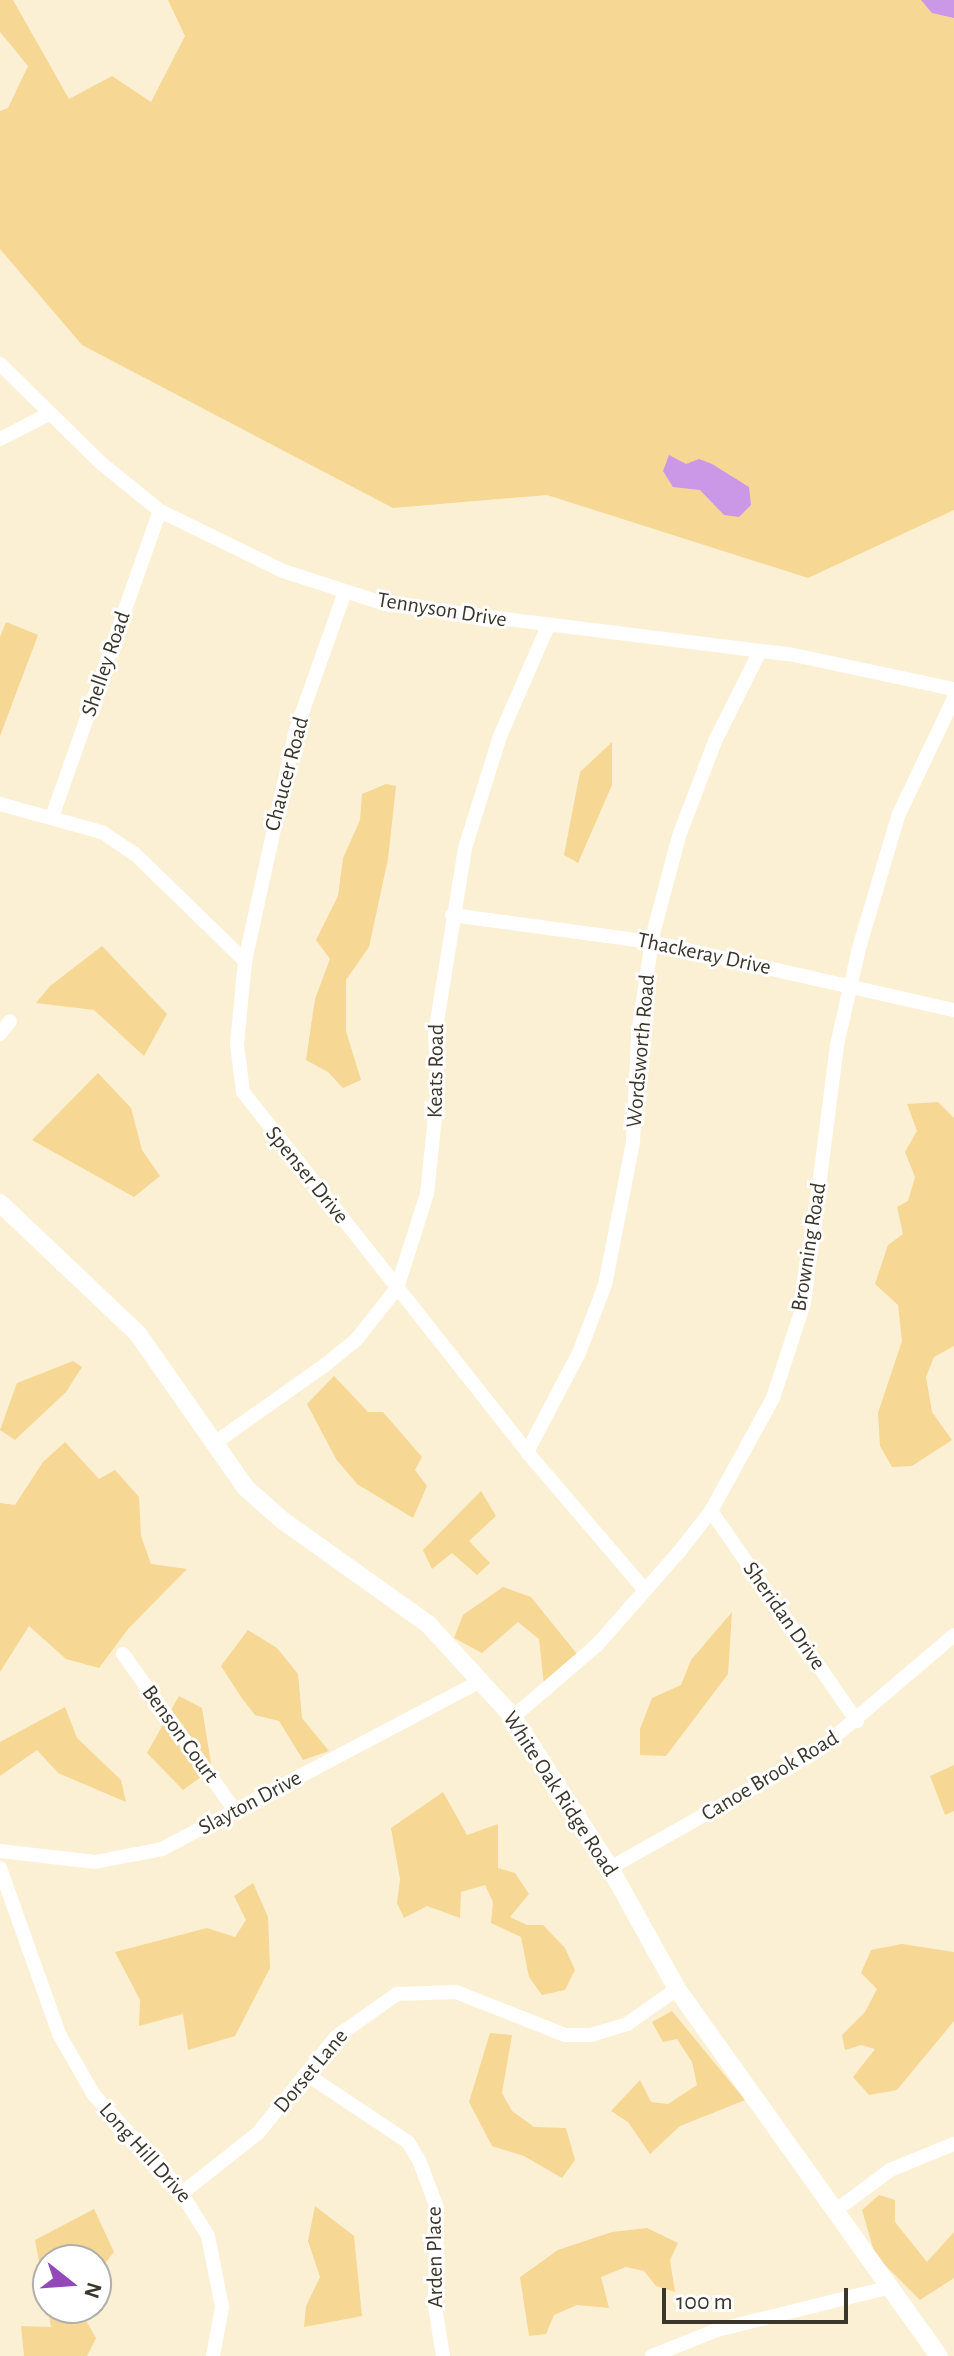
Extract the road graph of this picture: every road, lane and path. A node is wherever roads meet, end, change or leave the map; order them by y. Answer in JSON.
{"nodes":[{"id":1,"x":0,"y":364,"type":"edge"},
{"id":2,"x":49,"y":414,"type":"junction"},
{"id":3,"x":0,"y":439,"type":"edge"},
{"id":4,"x":160,"y":511,"type":"junction"},
{"id":5,"x":345,"y":592,"type":"junction"},
{"id":6,"x":548,"y":626,"type":"junction"},
{"id":7,"x":760,"y":651,"type":"junction"},
{"id":8,"x":954,"y":689,"type":"edge"},
{"id":9,"x":954,"y":698,"type":"edge"},
{"id":10,"x":0,"y":804,"type":"edge"},
{"id":11,"x":52,"y":817,"type":"junction"},
{"id":12,"x":452,"y":915,"type":"junction"},
{"id":13,"x":652,"y":942,"type":"junction"},
{"id":14,"x":245,"y":961,"type":"junction"},
{"id":15,"x":851,"y":986,"type":"junction"},
{"id":16,"x":954,"y":1010,"type":"edge"},
{"id":17,"x":10,"y":1021,"type":"dead end"},
{"id":18,"x":0,"y":1034,"type":"edge"},
{"id":19,"x":0,"y":1203,"type":"edge"},
{"id":20,"x":397,"y":1288,"type":"junction"},
{"id":21,"x":216,"y":1442,"type":"junction"},
{"id":22,"x":527,"y":1452,"type":"junction"},
{"id":23,"x":711,"y":1511,"type":"junction"},
{"id":24,"x":645,"y":1590,"type":"junction"},
{"id":25,"x":954,"y":1635,"type":"edge"},
{"id":26,"x":123,"y":1654,"type":"dead end"},
{"id":27,"x":482,"y":1680,"type":"junction"},
{"id":28,"x":513,"y":1717,"type":"junction"},
{"id":29,"x":857,"y":1721,"type":"junction"},
{"id":30,"x":237,"y":1813,"type":"junction"},
{"id":31,"x":0,"y":1851,"type":"edge"},
{"id":32,"x":0,"y":1868,"type":"edge"},
{"id":33,"x":610,"y":1868,"type":"junction"},
{"id":34,"x":677,"y":1989,"type":"junction"},
{"id":35,"x":306,"y":2074,"type":"junction"},
{"id":36,"x":954,"y":2144,"type":"edge"},
{"id":37,"x":182,"y":2193,"type":"junction"},
{"id":38,"x":835,"y":2211,"type":"junction"},
{"id":39,"x":887,"y":2288,"type":"junction"},
{"id":40,"x":660,"y":2355,"type":"edge"},
{"id":41,"x":213,"y":2356,"type":"edge"},
{"id":42,"x":443,"y":2356,"type":"edge"},
{"id":43,"x":939,"y":2356,"type":"edge"}],
"edges":[{"from":1,"to":2,"type":"street","name":"Tennyson Drive"},
{"from":2,"to":3,"type":"street"},
{"from":2,"to":4,"type":"street","name":"Tennyson Drive"},
{"from":4,"to":5,"type":"street","name":"Tennyson Drive"},
{"from":4,"to":11,"type":"street","name":"Shelley Road"},
{"from":5,"to":6,"type":"street","name":"Tennyson Drive"},
{"from":5,"to":14,"type":"street","name":"Chaucer Road"},
{"from":6,"to":7,"type":"street","name":"Tennyson Drive"},
{"from":6,"to":12,"type":"street","name":"Keats Road"},
{"from":7,"to":8,"type":"street","name":"Tennyson Drive"},
{"from":7,"to":13,"type":"street","name":"Wordsworth Road"},
{"from":9,"to":15,"type":"street","name":"Browning Road"},
{"from":10,"to":11,"type":"street"},
{"from":11,"to":14,"type":"street"},
{"from":12,"to":13,"type":"street","name":"Thackeray Drive"},
{"from":12,"to":20,"type":"street","name":"Keats Road"},
{"from":13,"to":15,"type":"street","name":"Thackeray Drive"},
{"from":13,"to":22,"type":"street","name":"Wordsworth Road"},
{"from":14,"to":20,"type":"street","name":"Spenser Drive"},
{"from":15,"to":16,"type":"street","name":"Thackeray Drive"},
{"from":15,"to":23,"type":"street","name":"Browning Road"},
{"from":17,"to":18,"type":"street"},
{"from":19,"to":21,"type":"street","name":"White Oak Ridge Road"},
{"from":20,"to":21,"type":"street","name":"Keats Road"},
{"from":20,"to":22,"type":"street","name":"Spenser Drive"},
{"from":21,"to":27,"type":"street","name":"White Oak Ridge Road"},
{"from":22,"to":24,"type":"street","name":"Spenser Drive"},
{"from":23,"to":24,"type":"street","name":"Browning Road"},
{"from":23,"to":29,"type":"street","name":"Sheridan Drive"},
{"from":24,"to":28,"type":"street","name":"Browning Road"},
{"from":25,"to":29,"type":"street","name":"Canoe Brook Road"},
{"from":26,"to":30,"type":"street","name":"Benson Court"},
{"from":27,"to":28,"type":"street","name":"White Oak Ridge Road"},
{"from":27,"to":30,"type":"street","name":"Slayton Drive"},
{"from":28,"to":33,"type":"street","name":"White Oak Ridge Road"},
{"from":29,"to":33,"type":"street","name":"Canoe Brook Road"},
{"from":30,"to":31,"type":"street","name":"Slayton Drive"},
{"from":32,"to":37,"type":"street","name":"Long Hill Drive"},
{"from":33,"to":34,"type":"street","name":"White Oak Ridge Road"},
{"from":34,"to":35,"type":"street","name":"Dorset Lane"},
{"from":34,"to":38,"type":"street","name":"White Oak Ridge Road"},
{"from":35,"to":37,"type":"street","name":"Dorset Lane"},
{"from":35,"to":42,"type":"street","name":"Arden Place"},
{"from":36,"to":38,"type":"street"},
{"from":37,"to":41,"type":"street","name":"Long Hill Drive"},
{"from":38,"to":39,"type":"street","name":"White Oak Ridge Road"},
{"from":39,"to":40,"type":"street"},
{"from":39,"to":43,"type":"street","name":"White Oak Ridge Road"}]}
